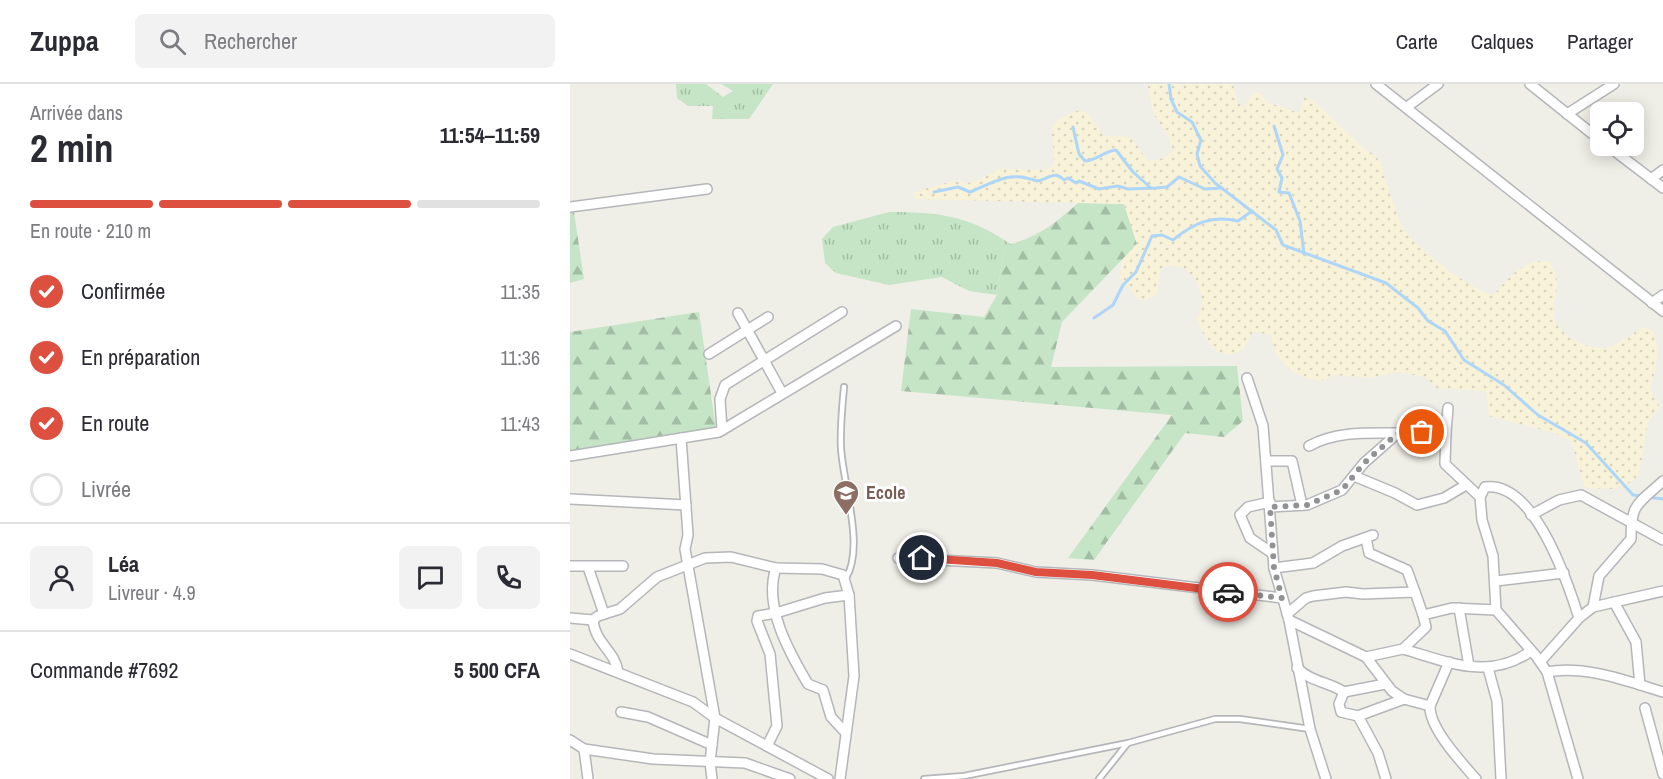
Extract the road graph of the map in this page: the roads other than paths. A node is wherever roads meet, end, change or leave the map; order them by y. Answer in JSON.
{"nodes":[{"id":1,"x":1376,"y":84,"type":"edge"},
{"id":2,"x":1438,"y":84,"type":"edge"},
{"id":3,"x":1530,"y":84,"type":"edge"},
{"id":4,"x":1614,"y":84,"type":"edge"},
{"id":5,"x":1407,"y":107,"type":"junction"},
{"id":6,"x":1568,"y":114,"type":"junction"},
{"id":7,"x":1590,"y":132,"type":"edge"},
{"id":8,"x":1621,"y":156,"type":"edge"},
{"id":9,"x":1663,"y":171,"type":"edge"},
{"id":10,"x":1651,"y":178,"type":"junction"},
{"id":11,"x":1663,"y":188,"type":"edge"},
{"id":12,"x":707,"y":189,"type":"dead end"},
{"id":13,"x":570,"y":207,"type":"edge"},
{"id":14,"x":1663,"y":295,"type":"edge"},
{"id":15,"x":1652,"y":303,"type":"junction"},
{"id":16,"x":1663,"y":311,"type":"edge"},
{"id":17,"x":842,"y":312,"type":"dead end"},
{"id":18,"x":738,"y":313,"type":"dead end"},
{"id":19,"x":768,"y":317,"type":"dead end"},
{"id":20,"x":896,"y":326,"type":"dead end"},
{"id":21,"x":748,"y":330,"type":"junction"},
{"id":22,"x":709,"y":354,"type":"dead end"},
{"id":23,"x":763,"y":361,"type":"junction"},
{"id":24,"x":1247,"y":378,"type":"dead end"},
{"id":25,"x":844,"y":387,"type":"dead end"},
{"id":26,"x":782,"y":393,"type":"junction"},
{"id":27,"x":1448,"y":408,"type":"dead end"},
{"id":28,"x":722,"y":430,"type":"junction"},
{"id":29,"x":1446,"y":432,"type":"junction"},
{"id":30,"x":1398,"y":433,"type":"junction"},
{"id":31,"x":681,"y":438,"type":"junction"},
{"id":32,"x":1309,"y":446,"type":"dead end"},
{"id":33,"x":570,"y":456,"type":"edge"},
{"id":34,"x":1267,"y":461,"type":"junction"},
{"id":35,"x":1354,"y":476,"type":"junction"},
{"id":36,"x":1663,"y":481,"type":"edge"},
{"id":37,"x":1466,"y":485,"type":"junction"},
{"id":38,"x":1480,"y":497,"type":"junction"},
{"id":39,"x":570,"y":499,"type":"edge"},
{"id":40,"x":686,"y":505,"type":"junction"},
{"id":41,"x":1270,"y":505,"type":"junction"},
{"id":42,"x":1302,"y":505,"type":"junction"},
{"id":43,"x":1531,"y":515,"type":"junction"},
{"id":44,"x":1630,"y":522,"type":"junction"},
{"id":45,"x":1663,"y":540,"type":"edge"},
{"id":46,"x":1272,"y":553,"type":"junction"},
{"id":47,"x":898,"y":558,"type":"dead end"},
{"id":48,"x":570,"y":566,"type":"edge"},
{"id":49,"x":623,"y":566,"type":"dead end"},
{"id":50,"x":588,"y":567,"type":"junction"},
{"id":51,"x":688,"y":567,"type":"junction"},
{"id":52,"x":776,"y":568,"type":"junction"},
{"id":53,"x":1274,"y":568,"type":"junction"},
{"id":54,"x":1564,"y":573,"type":"junction"},
{"id":55,"x":846,"y":578,"type":"junction"},
{"id":56,"x":1496,"y":581,"type":"junction"},
{"id":57,"x":1663,"y":591,"type":"edge"},
{"id":58,"x":1415,"y":592,"type":"junction"},
{"id":59,"x":849,"y":595,"type":"junction"},
{"id":60,"x":1282,"y":598,"type":"junction"},
{"id":61,"x":1614,"y":602,"type":"junction"},
{"id":62,"x":1593,"y":607,"type":"junction"},
{"id":63,"x":1459,"y":608,"type":"junction"},
{"id":64,"x":1496,"y":610,"type":"junction"},
{"id":65,"x":604,"y":614,"type":"junction"},
{"id":66,"x":776,"y":614,"type":"junction"},
{"id":67,"x":1423,"y":615,"type":"junction"},
{"id":68,"x":1288,"y":617,"type":"junction"},
{"id":69,"x":570,"y":618,"type":"edge"},
{"id":70,"x":1579,"y":618,"type":"junction"},
{"id":71,"x":593,"y":620,"type":"junction"},
{"id":72,"x":1403,"y":650,"type":"junction"},
{"id":73,"x":1532,"y":651,"type":"junction"},
{"id":74,"x":570,"y":654,"type":"edge"},
{"id":75,"x":1366,"y":657,"type":"junction"},
{"id":76,"x":1449,"y":662,"type":"junction"},
{"id":77,"x":1540,"y":662,"type":"junction"},
{"id":78,"x":1469,"y":666,"type":"junction"},
{"id":79,"x":1297,"y":668,"type":"junction"},
{"id":80,"x":1488,"y":668,"type":"junction"},
{"id":81,"x":618,"y":672,"type":"junction"},
{"id":82,"x":1547,"y":672,"type":"junction"},
{"id":83,"x":1384,"y":684,"type":"junction"},
{"id":84,"x":1640,"y":685,"type":"junction"},
{"id":85,"x":1344,"y":692,"type":"junction"},
{"id":86,"x":1663,"y":692,"type":"edge"},
{"id":87,"x":1404,"y":699,"type":"junction"},
{"id":88,"x":1430,"y":706,"type":"junction"},
{"id":89,"x":1645,"y":708,"type":"dead end"},
{"id":90,"x":621,"y":712,"type":"dead end"},
{"id":91,"x":1358,"y":716,"type":"junction"},
{"id":92,"x":715,"y":718,"type":"junction"},
{"id":93,"x":1310,"y":729,"type":"junction"},
{"id":94,"x":845,"y":732,"type":"junction"},
{"id":95,"x":570,"y":740,"type":"edge"},
{"id":96,"x":1128,"y":742,"type":"junction"},
{"id":97,"x":712,"y":745,"type":"junction"},
{"id":98,"x":767,"y":746,"type":"junction"},
{"id":99,"x":584,"y":748,"type":"junction"},
{"id":100,"x":710,"y":762,"type":"junction"},
{"id":101,"x":806,"y":767,"type":"junction"},
{"id":102,"x":1663,"y":774,"type":"edge"},
{"id":103,"x":588,"y":779,"type":"edge"},
{"id":104,"x":712,"y":779,"type":"edge"},
{"id":105,"x":789,"y":779,"type":"edge"},
{"id":106,"x":828,"y":779,"type":"edge"},
{"id":107,"x":840,"y":779,"type":"edge"},
{"id":108,"x":924,"y":779,"type":"edge"},
{"id":109,"x":1099,"y":779,"type":"edge"},
{"id":110,"x":1326,"y":779,"type":"edge"},
{"id":111,"x":1386,"y":779,"type":"edge"},
{"id":112,"x":1476,"y":779,"type":"edge"},
{"id":113,"x":1501,"y":779,"type":"edge"},
{"id":114,"x":1578,"y":779,"type":"edge"}],
"edges":[{"from":1,"to":5,"type":"street"},
{"from":2,"to":5,"type":"street"},
{"from":3,"to":6,"type":"street"},
{"from":4,"to":6,"type":"street"},
{"from":5,"to":15,"type":"street"},
{"from":6,"to":7,"type":"street"},
{"from":8,"to":10,"type":"street"},
{"from":9,"to":10,"type":"street"},
{"from":10,"to":11,"type":"street"},
{"from":12,"to":13,"type":"street"},
{"from":14,"to":15,"type":"street"},
{"from":15,"to":16,"type":"street"},
{"from":17,"to":23,"type":"street"},
{"from":18,"to":21,"type":"street"},
{"from":19,"to":21,"type":"street"},
{"from":20,"to":26,"type":"street"},
{"from":21,"to":22,"type":"street"},
{"from":21,"to":23,"type":"street"},
{"from":23,"to":26,"type":"street"},
{"from":23,"to":28,"type":"street"},
{"from":24,"to":34,"type":"street"},
{"from":25,"to":55,"type":"lane"},
{"from":26,"to":28,"type":"street"},
{"from":27,"to":29,"type":"street"},
{"from":28,"to":31,"type":"street"},
{"from":29,"to":30,"type":"street"},
{"from":29,"to":37,"type":"street"},
{"from":30,"to":32,"type":"street"},
{"from":30,"to":35,"type":"street"},
{"from":31,"to":33,"type":"street"},
{"from":31,"to":40,"type":"street"},
{"from":34,"to":41,"type":"street"},
{"from":34,"to":42,"type":"street"},
{"from":35,"to":37,"type":"street"},
{"from":35,"to":42,"type":"street"},
{"from":36,"to":44,"type":"street"},
{"from":37,"to":38,"type":"street"},
{"from":38,"to":43,"type":"street"},
{"from":38,"to":56,"type":"street"},
{"from":39,"to":40,"type":"street"},
{"from":40,"to":51,"type":"street"},
{"from":41,"to":42,"type":"street"},
{"from":41,"to":46,"type":"street"},
{"from":41,"to":46,"type":"street"},
{"from":43,"to":44,"type":"street"},
{"from":43,"to":54,"type":"street"},
{"from":44,"to":45,"type":"street"},
{"from":44,"to":62,"type":"street"},
{"from":46,"to":53,"type":"street"},
{"from":47,"to":60,"type":"street"},
{"from":48,"to":50,"type":"street"},
{"from":49,"to":50,"type":"street"},
{"from":50,"to":65,"type":"street"},
{"from":51,"to":52,"type":"street"},
{"from":51,"to":65,"type":"street"},
{"from":51,"to":92,"type":"street"},
{"from":52,"to":55,"type":"street"},
{"from":52,"to":66,"type":"street"},
{"from":53,"to":58,"type":"street"},
{"from":53,"to":60,"type":"street"},
{"from":54,"to":56,"type":"street"},
{"from":54,"to":70,"type":"street"},
{"from":55,"to":59,"type":"street"},
{"from":56,"to":64,"type":"street"},
{"from":57,"to":61,"type":"street"},
{"from":58,"to":67,"type":"street"},
{"from":58,"to":68,"type":"street"},
{"from":59,"to":66,"type":"street"},
{"from":59,"to":94,"type":"street"},
{"from":60,"to":68,"type":"street"},
{"from":61,"to":62,"type":"street"},
{"from":61,"to":84,"type":"street"},
{"from":62,"to":70,"type":"street"},
{"from":63,"to":64,"type":"street"},
{"from":63,"to":67,"type":"street"},
{"from":63,"to":78,"type":"street"},
{"from":64,"to":73,"type":"street"},
{"from":65,"to":71,"type":"street"},
{"from":66,"to":94,"type":"street"},
{"from":66,"to":98,"type":"street"},
{"from":67,"to":72,"type":"street"},
{"from":68,"to":75,"type":"street"},
{"from":68,"to":79,"type":"street"},
{"from":69,"to":71,"type":"street"},
{"from":70,"to":77,"type":"street"},
{"from":71,"to":81,"type":"street"},
{"from":72,"to":75,"type":"street"},
{"from":72,"to":76,"type":"street"},
{"from":73,"to":77,"type":"street"},
{"from":73,"to":80,"type":"street"},
{"from":74,"to":81,"type":"street"},
{"from":75,"to":83,"type":"street"},
{"from":76,"to":78,"type":"street"},
{"from":76,"to":88,"type":"street"},
{"from":77,"to":82,"type":"street"},
{"from":78,"to":80,"type":"street"},
{"from":79,"to":85,"type":"street"},
{"from":79,"to":93,"type":"street"},
{"from":80,"to":113,"type":"street"},
{"from":81,"to":92,"type":"street"},
{"from":82,"to":84,"type":"street"},
{"from":82,"to":114,"type":"street"},
{"from":83,"to":85,"type":"street"},
{"from":83,"to":87,"type":"street"},
{"from":84,"to":86,"type":"street"},
{"from":85,"to":91,"type":"street"},
{"from":87,"to":88,"type":"street"},
{"from":87,"to":91,"type":"street"},
{"from":88,"to":112,"type":"street"},
{"from":89,"to":102,"type":"street"},
{"from":90,"to":97,"type":"street"},
{"from":91,"to":111,"type":"street"},
{"from":92,"to":97,"type":"street"},
{"from":92,"to":98,"type":"street"},
{"from":93,"to":96,"type":"lane"},
{"from":93,"to":110,"type":"street"},
{"from":94,"to":107,"type":"street"},
{"from":95,"to":99,"type":"street"},
{"from":96,"to":108,"type":"lane"},
{"from":96,"to":109,"type":"lane"},
{"from":97,"to":100,"type":"street"},
{"from":98,"to":101,"type":"street"},
{"from":99,"to":100,"type":"street"},
{"from":99,"to":103,"type":"street"},
{"from":100,"to":104,"type":"street"},
{"from":100,"to":105,"type":"street"},
{"from":101,"to":105,"type":"street"},
{"from":101,"to":106,"type":"street"}]}
